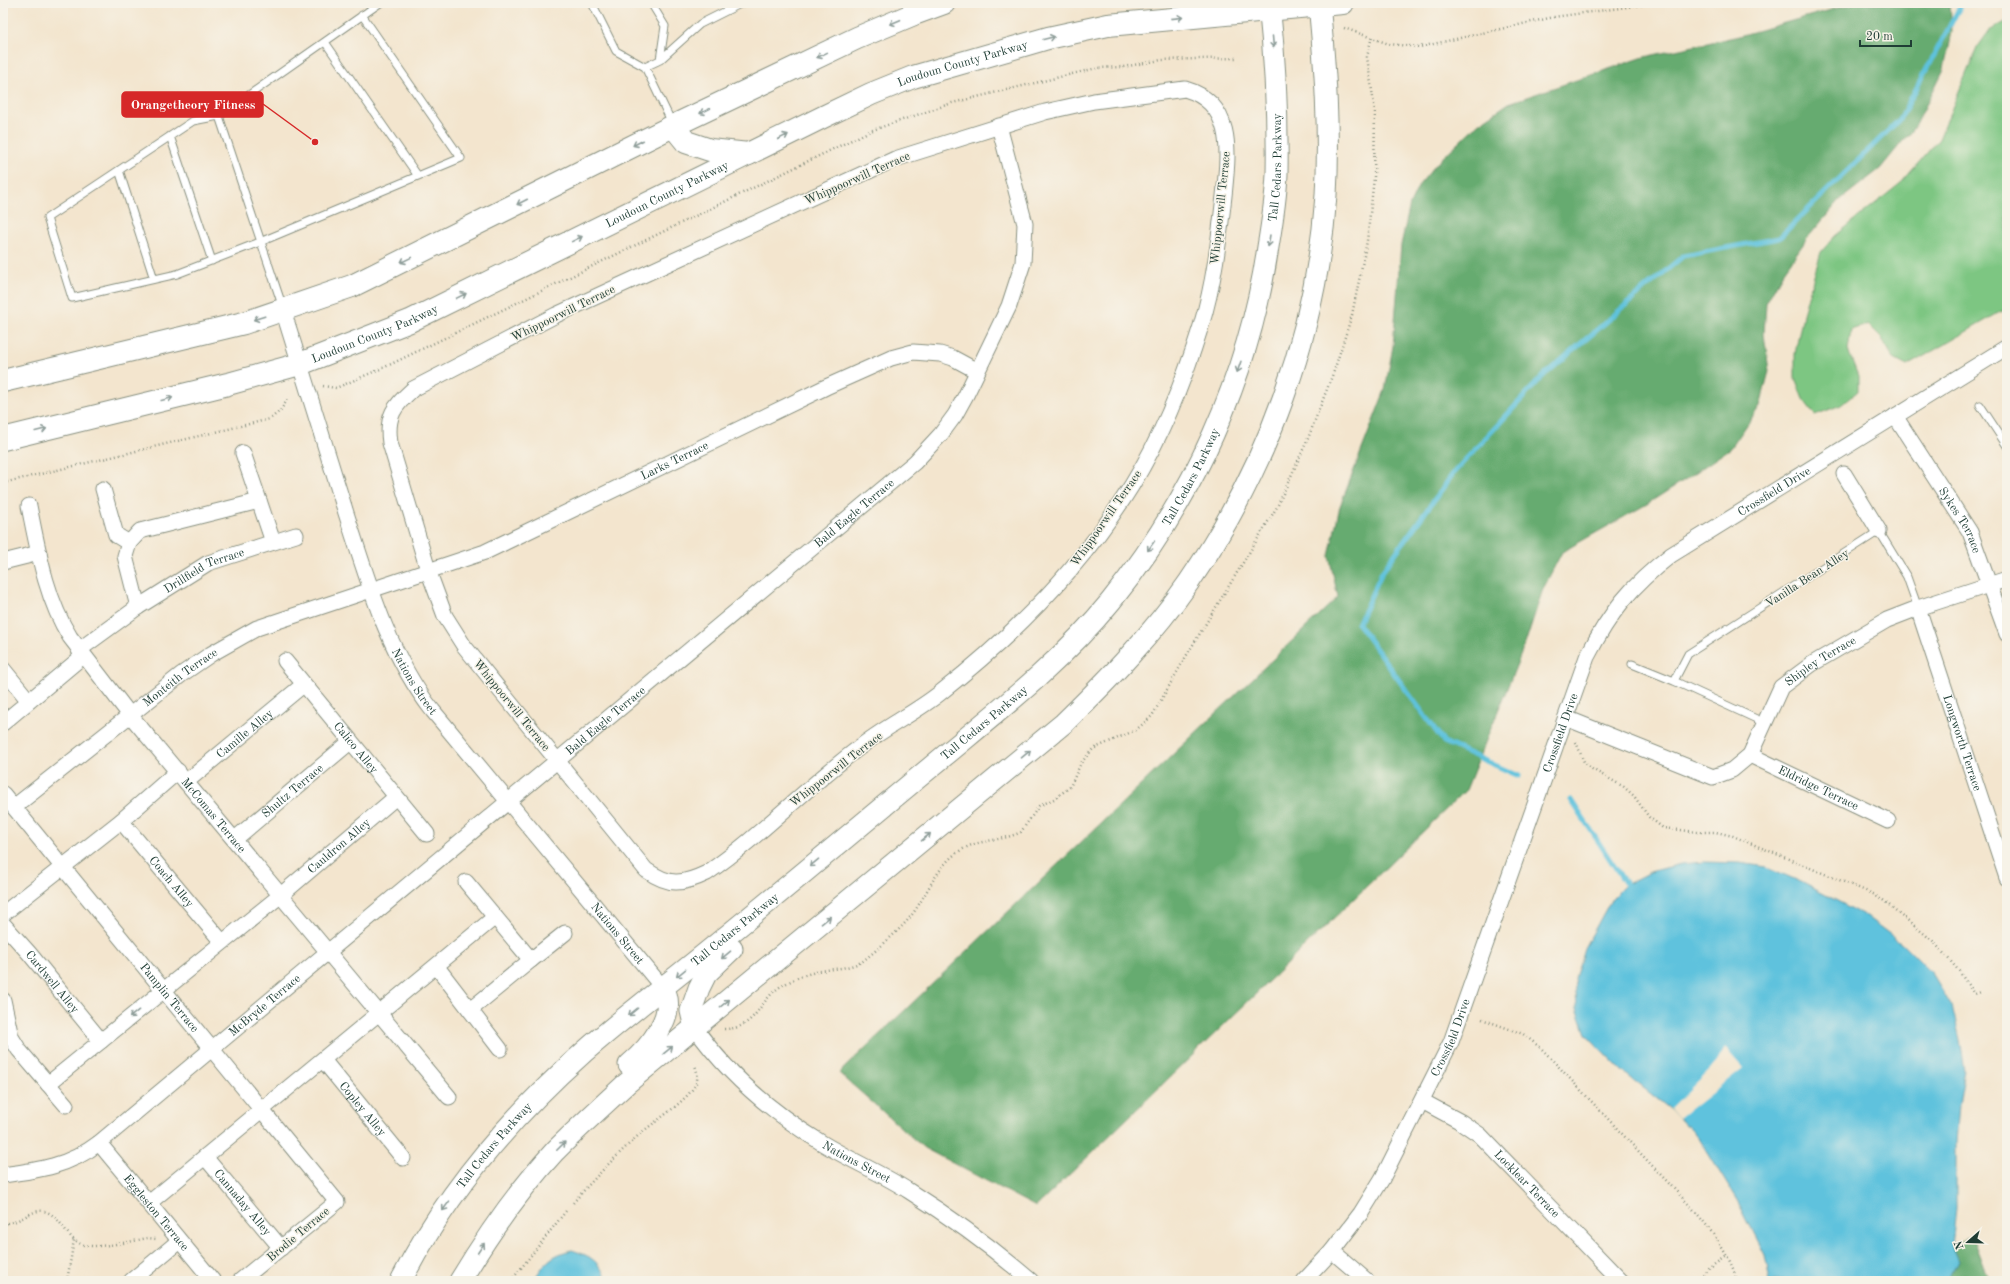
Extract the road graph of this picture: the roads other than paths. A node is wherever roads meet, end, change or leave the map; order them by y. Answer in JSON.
{"nodes":[{"id":1,"x":380,"y":3,"type":"edge"},
{"id":2,"x":592,"y":3,"type":"edge"},
{"id":3,"x":651,"y":3,"type":"edge"},
{"id":4,"x":742,"y":3,"type":"edge"},
{"id":5,"x":944,"y":3,"type":"edge"},
{"id":6,"x":1343,"y":3,"type":"edge"},
{"id":7,"x":1319,"y":4,"type":"edge"},
{"id":8,"x":1269,"y":6,"type":"edge"},
{"id":9,"x":362,"y":16,"type":"junction"},
{"id":10,"x":325,"y":42,"type":"junction"},
{"id":11,"x":660,"y":60,"type":"junction"},
{"id":12,"x":645,"y":67,"type":"junction"},
{"id":13,"x":219,"y":116,"type":"junction"},
{"id":14,"x":673,"y":126,"type":"junction"},
{"id":15,"x":999,"y":126,"type":"junction"},
{"id":16,"x":170,"y":136,"type":"junction"},
{"id":17,"x":748,"y":154,"type":"junction"},
{"id":18,"x":119,"y":170,"type":"junction"},
{"id":19,"x":418,"y":176,"type":"junction"},
{"id":20,"x":260,"y":242,"type":"junction"},
{"id":21,"x":212,"y":261,"type":"junction"},
{"id":22,"x":154,"y":279,"type":"junction"},
{"id":23,"x":283,"y":310,"type":"junction"},
{"id":24,"x":2007,"y":347,"type":"edge"},
{"id":25,"x":300,"y":364,"type":"junction"},
{"id":26,"x":977,"y":371,"type":"junction"},
{"id":27,"x":3,"y":382,"type":"edge"},
{"id":28,"x":1980,"y":405,"type":"dead end"},
{"id":29,"x":1895,"y":416,"type":"junction"},
{"id":30,"x":3,"y":439,"type":"edge"},
{"id":31,"x":2006,"y":443,"type":"edge"},
{"id":32,"x":243,"y":453,"type":"dead end"},
{"id":33,"x":1844,"y":474,"type":"dead end"},
{"id":34,"x":103,"y":489,"type":"dead end"},
{"id":35,"x":258,"y":501,"type":"junction"},
{"id":36,"x":29,"y":506,"type":"dead end"},
{"id":37,"x":1880,"y":531,"type":"junction"},
{"id":38,"x":296,"y":535,"type":"dead end"},
{"id":39,"x":273,"y":542,"type":"junction"},
{"id":40,"x":128,"y":543,"type":"junction"},
{"id":41,"x":39,"y":553,"type":"junction"},
{"id":42,"x":3,"y":562,"type":"edge"},
{"id":43,"x":428,"y":570,"type":"junction"},
{"id":44,"x":2007,"y":579,"type":"edge"},
{"id":45,"x":1990,"y":584,"type":"junction"},
{"id":46,"x":371,"y":590,"type":"junction"},
{"id":47,"x":138,"y":607,"type":"junction"},
{"id":48,"x":1918,"y":608,"type":"junction"},
{"id":49,"x":2007,"y":634,"type":"edge"},
{"id":50,"x":81,"y":653,"type":"junction"},
{"id":51,"x":285,"y":661,"type":"dead end"},
{"id":52,"x":1632,"y":664,"type":"dead end"},
{"id":53,"x":3,"y":669,"type":"edge"},
{"id":54,"x":1674,"y":681,"type":"junction"},
{"id":55,"x":303,"y":685,"type":"junction"},
{"id":56,"x":29,"y":701,"type":"junction"},
{"id":57,"x":130,"y":715,"type":"junction"},
{"id":58,"x":1566,"y":718,"type":"junction"},
{"id":59,"x":3,"y":723,"type":"edge"},
{"id":60,"x":1765,"y":723,"type":"junction"},
{"id":61,"x":350,"y":742,"type":"junction"},
{"id":62,"x":1750,"y":755,"type":"junction"},
{"id":63,"x":558,"y":761,"type":"junction"},
{"id":64,"x":182,"y":777,"type":"junction"},
{"id":65,"x":3,"y":794,"type":"edge"},
{"id":66,"x":396,"y":797,"type":"junction"},
{"id":67,"x":510,"y":801,"type":"junction"},
{"id":68,"x":14,"y":807,"type":"junction"},
{"id":69,"x":121,"y":821,"type":"junction"},
{"id":70,"x":1888,"y":821,"type":"dead end"},
{"id":71,"x":427,"y":834,"type":"dead end"},
{"id":72,"x":235,"y":839,"type":"junction"},
{"id":73,"x":62,"y":868,"type":"junction"},
{"id":74,"x":2007,"y":878,"type":"edge"},
{"id":75,"x":466,"y":882,"type":"dead end"},
{"id":76,"x":280,"y":895,"type":"junction"},
{"id":77,"x":765,"y":904,"type":"junction"},
{"id":78,"x":3,"y":914,"type":"edge"},
{"id":79,"x":495,"y":917,"type":"junction"},
{"id":80,"x":3,"y":924,"type":"edge"},
{"id":81,"x":565,"y":933,"type":"dead end"},
{"id":82,"x":222,"y":942,"type":"junction"},
{"id":83,"x":328,"y":952,"type":"junction"},
{"id":84,"x":531,"y":960,"type":"junction"},
{"id":85,"x":437,"y":967,"type":"junction"},
{"id":86,"x":663,"y":988,"type":"junction"},
{"id":87,"x":164,"y":990,"type":"junction"},
{"id":88,"x":3,"y":1000,"type":"edge"},
{"id":89,"x":470,"y":1010,"type":"junction"},
{"id":90,"x":379,"y":1013,"type":"junction"},
{"id":91,"x":695,"y":1028,"type":"junction"},
{"id":92,"x":101,"y":1041,"type":"junction"},
{"id":93,"x":212,"y":1048,"type":"junction"},
{"id":94,"x":500,"y":1049,"type":"dead end"},
{"id":95,"x":323,"y":1060,"type":"junction"},
{"id":96,"x":48,"y":1084,"type":"junction"},
{"id":97,"x":449,"y":1097,"type":"dead end"},
{"id":98,"x":1422,"y":1101,"type":"junction"},
{"id":99,"x":66,"y":1105,"type":"dead end"},
{"id":100,"x":261,"y":1109,"type":"junction"},
{"id":101,"x":585,"y":1122,"type":"junction"},
{"id":102,"x":99,"y":1143,"type":"junction"},
{"id":103,"x":205,"y":1157,"type":"junction"},
{"id":104,"x":403,"y":1158,"type":"dead end"},
{"id":105,"x":3,"y":1175,"type":"edge"},
{"id":106,"x":337,"y":1202,"type":"joint"},
{"id":107,"x":149,"y":1203,"type":"junction"},
{"id":108,"x":179,"y":1242,"type":"junction"},
{"id":109,"x":281,"y":1248,"type":"junction"},
{"id":110,"x":1332,"y":1251,"type":"junction"},
{"id":111,"x":131,"y":1281,"type":"edge"},
{"id":112,"x":213,"y":1281,"type":"edge"},
{"id":113,"x":240,"y":1281,"type":"edge"},
{"id":114,"x":401,"y":1281,"type":"edge"},
{"id":115,"x":460,"y":1281,"type":"edge"},
{"id":116,"x":1031,"y":1281,"type":"edge"},
{"id":117,"x":1304,"y":1281,"type":"edge"},
{"id":118,"x":1367,"y":1281,"type":"edge"},
{"id":119,"x":1621,"y":1281,"type":"edge"}],
"edges":[{"from":1,"to":9,"type":"lane"},
{"from":2,"to":12,"type":"lane"},
{"from":3,"to":11,"type":"lane"},
{"from":4,"to":11,"type":"lane"},
{"from":5,"to":14,"type":"main road","one_way":true},
{"from":6,"to":7,"type":"main road","name":"Loudoun County Parkway"},
{"from":7,"to":8,"type":"main road","name":"Loudoun County Parkway"},
{"from":91,"to":7,"type":"main road","one_way":true},
{"from":17,"to":8,"type":"main road","name":"Loudoun County Parkway","one_way":true},
{"from":8,"to":77,"type":"main road","name":"Tall Cedars Parkway","one_way":true},
{"from":9,"to":10,"type":"lane"},
{"from":9,"to":19,"type":"lane"},
{"from":10,"to":13,"type":"lane"},
{"from":10,"to":19,"type":"lane"},
{"from":11,"to":12,"type":"lane"},
{"from":12,"to":14,"type":"lane"},
{"from":13,"to":16,"type":"lane"},
{"from":13,"to":20,"type":"lane"},
{"from":14,"to":17,"type":"main road"},
{"from":14,"to":23,"type":"main road","one_way":true},
{"from":15,"to":26,"type":"street","name":"Bald Eagle Terrace"},
{"from":15,"to":43,"type":"street","name":"Whippoorwill Terrace"},
{"from":15,"to":63,"type":"street","name":"Whippoorwill Terrace"},
{"from":16,"to":18,"type":"lane"},
{"from":16,"to":21,"type":"lane"},
{"from":25,"to":17,"type":"main road","name":"Loudoun County Parkway","one_way":true},
{"from":18,"to":22,"type":"lane"},
{"from":18,"to":22,"type":"lane"},
{"from":19,"to":20,"type":"lane"},
{"from":20,"to":21,"type":"lane"},
{"from":20,"to":23,"type":"lane"},
{"from":21,"to":22,"type":"lane"},
{"from":23,"to":25,"type":"street","name":"Nations Street"},
{"from":23,"to":27,"type":"main road","one_way":true},
{"from":24,"to":29,"type":"street","name":"Crossfield Drive"},
{"from":30,"to":25,"type":"main road","name":"Loudoun County Parkway","one_way":true},
{"from":25,"to":46,"type":"street","name":"Nations Street"},
{"from":26,"to":43,"type":"street","name":"Larks Terrace"},
{"from":26,"to":63,"type":"street","name":"Bald Eagle Terrace"},
{"from":28,"to":31,"type":"lane"},
{"from":29,"to":45,"type":"street","name":"Sykes Terrace"},
{"from":29,"to":58,"type":"street","name":"Crossfield Drive"},
{"from":32,"to":35,"type":"street"},
{"from":33,"to":37,"type":"street"},
{"from":34,"to":40,"type":"street"},
{"from":35,"to":39,"type":"street"},
{"from":35,"to":40,"type":"street"},
{"from":36,"to":41,"type":"street","name":"McComas Terrace"},
{"from":37,"to":48,"type":"lane"},
{"from":37,"to":54,"type":"lane","name":"Vanilla Bean Alley"},
{"from":38,"to":39,"type":"street","name":"Drillfield Terrace"},
{"from":39,"to":47,"type":"street","name":"Drillfield Terrace"},
{"from":40,"to":47,"type":"street"},
{"from":41,"to":42,"type":"street"},
{"from":41,"to":50,"type":"street","name":"McComas Terrace"},
{"from":43,"to":46,"type":"street","name":"Larks Terrace"},
{"from":43,"to":63,"type":"street","name":"Whippoorwill Terrace"},
{"from":44,"to":45,"type":"street","name":"Shipley Terrace"},
{"from":45,"to":48,"type":"street","name":"Shipley Terrace"},
{"from":45,"to":49,"type":"street","name":"Sykes Terrace"},
{"from":46,"to":57,"type":"street","name":"Monteith Terrace"},
{"from":46,"to":67,"type":"street","name":"Nations Street"},
{"from":47,"to":50,"type":"street","name":"Drillfield Terrace"},
{"from":48,"to":60,"type":"street","name":"Shipley Terrace"},
{"from":48,"to":74,"type":"street","name":"Longworth Terrace"},
{"from":50,"to":56,"type":"street","name":"Drillfield Terrace"},
{"from":50,"to":57,"type":"street","name":"McComas Terrace"},
{"from":51,"to":55,"type":"street","name":"Calico Alley"},
{"from":52,"to":54,"type":"lane"},
{"from":53,"to":56,"type":"street"},
{"from":54,"to":60,"type":"lane"},
{"from":55,"to":61,"type":"street","name":"Calico Alley"},
{"from":55,"to":64,"type":"street","name":"Camille Alley"},
{"from":56,"to":59,"type":"street","name":"Drillfield Terrace"},
{"from":57,"to":64,"type":"street","name":"McComas Terrace"},
{"from":57,"to":68,"type":"street","name":"Monteith Terrace"},
{"from":58,"to":62,"type":"street","name":"Shipley Terrace"},
{"from":58,"to":98,"type":"street","name":"Crossfield Drive"},
{"from":60,"to":62,"type":"street","name":"Shipley Terrace"},
{"from":61,"to":66,"type":"street","name":"Calico Alley"},
{"from":61,"to":72,"type":"street","name":"Shultz Terrace"},
{"from":62,"to":70,"type":"street","name":"Eldridge Terrace"},
{"from":63,"to":67,"type":"street","name":"Bald Eagle Terrace"},
{"from":64,"to":69,"type":"street"},
{"from":64,"to":72,"type":"street","name":"McComas Terrace"},
{"from":65,"to":68,"type":"street","name":"Pamplin Terrace"},
{"from":66,"to":71,"type":"street","name":"Calico Alley"},
{"from":66,"to":76,"type":"street","name":"Cauldron Alley"},
{"from":67,"to":83,"type":"street","name":"McBryde Terrace"},
{"from":67,"to":86,"type":"street","name":"Nations Street"},
{"from":68,"to":73,"type":"street","name":"Pamplin Terrace"},
{"from":69,"to":73,"type":"street"},
{"from":69,"to":82,"type":"street","name":"Coach Alley"},
{"from":72,"to":76,"type":"street","name":"McComas Terrace"},
{"from":73,"to":78,"type":"street"},
{"from":73,"to":87,"type":"street","name":"Pamplin Terrace"},
{"from":75,"to":79,"type":"street"},
{"from":76,"to":82,"type":"street"},
{"from":76,"to":83,"type":"street","name":"McComas Terrace"},
{"from":77,"to":86,"type":"main road","name":"Tall Cedars Parkway","one_way":true},
{"from":77,"to":91,"type":"main road","one_way":true},
{"from":79,"to":84,"type":"street"},
{"from":79,"to":85,"type":"street"},
{"from":80,"to":92,"type":"street","name":"Cardwell Alley"},
{"from":81,"to":84,"type":"street"},
{"from":82,"to":87,"type":"street"},
{"from":83,"to":90,"type":"street","name":"McComas Terrace"},
{"from":83,"to":93,"type":"street","name":"McBryde Terrace"},
{"from":84,"to":89,"type":"street"},
{"from":85,"to":89,"type":"street"},
{"from":85,"to":90,"type":"street"},
{"from":86,"to":101,"type":"main road"},
{"from":86,"to":114,"type":"main road","name":"Tall Cedars Parkway","one_way":true},
{"from":87,"to":92,"type":"street","one_way":true},
{"from":87,"to":93,"type":"street","name":"Pamplin Terrace"},
{"from":88,"to":96,"type":"street"},
{"from":89,"to":94,"type":"street"},
{"from":90,"to":95,"type":"street"},
{"from":90,"to":97,"type":"street","name":"McComas Terrace"},
{"from":101,"to":91,"type":"main road","one_way":true},
{"from":91,"to":116,"type":"street","name":"Nations Street"},
{"from":92,"to":96,"type":"street"},
{"from":93,"to":100,"type":"street","name":"Pamplin Terrace"},
{"from":93,"to":102,"type":"street","name":"McBryde Terrace"},
{"from":95,"to":100,"type":"street"},
{"from":95,"to":104,"type":"street","name":"Copley Alley"},
{"from":96,"to":99,"type":"street"},
{"from":98,"to":110,"type":"street","name":"Crossfield Drive"},
{"from":98,"to":119,"type":"street","name":"Locklear Terrace"},
{"from":100,"to":103,"type":"street"},
{"from":100,"to":106,"type":"street","name":"Pamplin Terrace"},
{"from":115,"to":101,"type":"main road","one_way":true},
{"from":102,"to":105,"type":"street","name":"McBryde Terrace"},
{"from":102,"to":107,"type":"street","name":"Eggleston Terrace"},
{"from":103,"to":107,"type":"street"},
{"from":103,"to":109,"type":"street","name":"Cannaday Alley"},
{"from":106,"to":109,"type":"street","name":"Brodie Terrace"},
{"from":107,"to":108,"type":"street","name":"Eggleston Terrace"},
{"from":108,"to":111,"type":"street"},
{"from":108,"to":112,"type":"street","name":"Eggleston Terrace"},
{"from":109,"to":113,"type":"street","name":"Brodie Terrace"},
{"from":110,"to":117,"type":"street","name":"Crossfield Drive"},
{"from":110,"to":118,"type":"street"}]}
